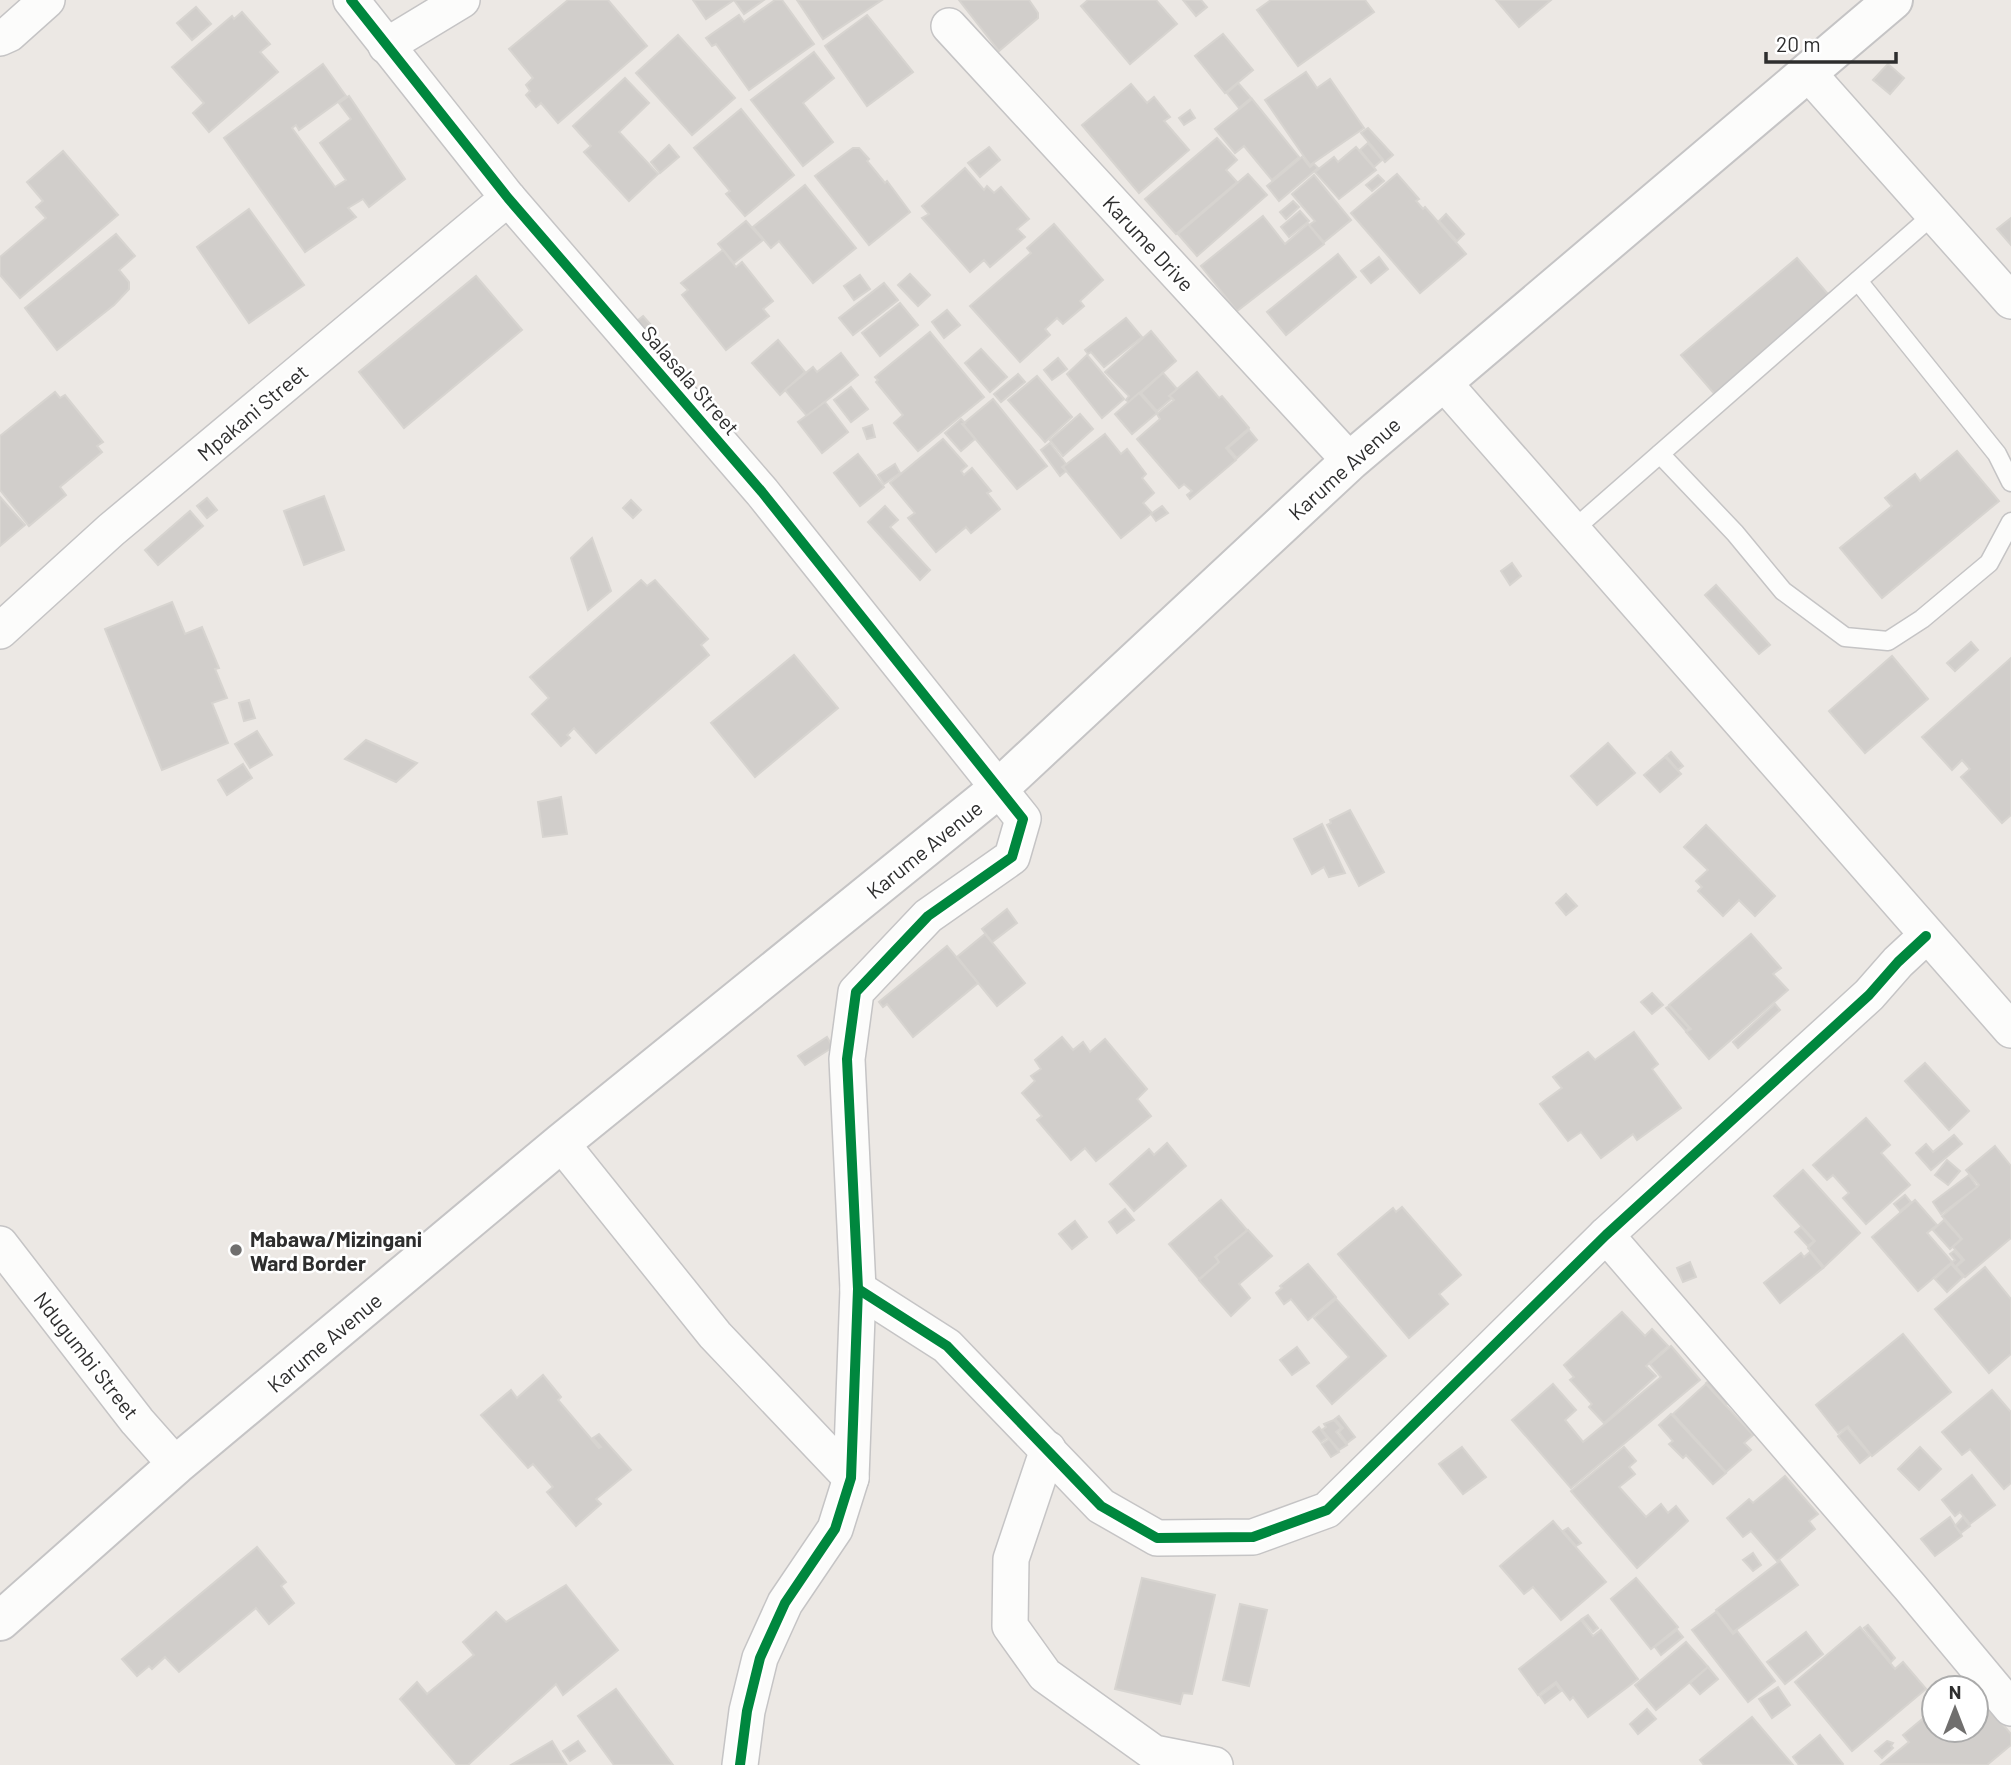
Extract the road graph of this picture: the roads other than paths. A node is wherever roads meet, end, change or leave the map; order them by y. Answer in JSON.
{"nodes":[{"id":1,"x":47,"y":0,"type":"edge"},
{"id":2,"x":351,"y":0,"type":"edge"},
{"id":3,"x":461,"y":0,"type":"edge"},
{"id":4,"x":1893,"y":0,"type":"edge"},
{"id":5,"x":949,"y":26,"type":"dead end"},
{"id":6,"x":0,"y":38,"type":"edge"},
{"id":7,"x":386,"y":46,"type":"junction"},
{"id":8,"x":1808,"y":73,"type":"junction"},
{"id":9,"x":508,"y":198,"type":"junction"},
{"id":10,"x":1934,"y":214,"type":"junction"},
{"id":11,"x":1858,"y":281,"type":"junction"},
{"id":12,"x":2011,"y":301,"type":"edge"},
{"id":13,"x":1443,"y":382,"type":"junction"},
{"id":14,"x":1660,"y":454,"type":"junction"},
{"id":15,"x":1350,"y":461,"type":"junction"},
{"id":16,"x":2011,"y":482,"type":"edge"},
{"id":17,"x":2011,"y":522,"type":"edge"},
{"id":18,"x":1573,"y":530,"type":"junction"},
{"id":19,"x":0,"y":631,"type":"edge"},
{"id":20,"x":999,"y":788,"type":"junction"},
{"id":21,"x":1926,"y":936,"type":"junction"},
{"id":22,"x":2011,"y":1030,"type":"edge"},
{"id":23,"x":561,"y":1143,"type":"junction"},
{"id":24,"x":1606,"y":1235,"type":"junction"},
{"id":25,"x":0,"y":1244,"type":"edge"},
{"id":26,"x":858,"y":1289,"type":"junction"},
{"id":27,"x":1048,"y":1449,"type":"junction"},
{"id":28,"x":176,"y":1465,"type":"junction"},
{"id":29,"x":851,"y":1478,"type":"junction"},
{"id":30,"x":0,"y":1621,"type":"edge"},
{"id":31,"x":2011,"y":1709,"type":"edge"},
{"id":32,"x":740,"y":1765,"type":"edge"},
{"id":33,"x":1215,"y":1765,"type":"edge"}],
"edges":[{"from":1,"to":6,"type":"street"},
{"from":2,"to":7,"type":"street","name":"Salasala Street"},
{"from":3,"to":7,"type":"street"},
{"from":4,"to":8,"type":"main road","name":"Karume Avenue"},
{"from":5,"to":15,"type":"street","name":"Karume Drive"},
{"from":7,"to":9,"type":"street","name":"Salasala Street"},
{"from":8,"to":10,"type":"street"},
{"from":8,"to":13,"type":"main road","name":"Karume Avenue"},
{"from":9,"to":19,"type":"street","name":"Mpakani Street"},
{"from":9,"to":20,"type":"street","name":"Salasala Street"},
{"from":10,"to":11,"type":"lane"},
{"from":10,"to":12,"type":"street"},
{"from":11,"to":14,"type":"lane"},
{"from":11,"to":16,"type":"lane"},
{"from":13,"to":15,"type":"main road","name":"Karume Avenue"},
{"from":13,"to":18,"type":"street"},
{"from":14,"to":17,"type":"lane"},
{"from":14,"to":18,"type":"lane"},
{"from":15,"to":20,"type":"main road","name":"Karume Avenue"},
{"from":18,"to":21,"type":"street"},
{"from":20,"to":23,"type":"main road","name":"Karume Avenue"},
{"from":20,"to":26,"type":"street","name":"Salasala Street"},
{"from":21,"to":22,"type":"street"},
{"from":21,"to":24,"type":"street"},
{"from":23,"to":28,"type":"main road","name":"Karume Avenue"},
{"from":23,"to":29,"type":"street"},
{"from":24,"to":27,"type":"street"},
{"from":24,"to":31,"type":"street"},
{"from":25,"to":28,"type":"street","name":"Ndugumbi Street"},
{"from":26,"to":27,"type":"street"},
{"from":26,"to":29,"type":"street"},
{"from":27,"to":33,"type":"street"},
{"from":28,"to":30,"type":"main road","name":"Karume Avenue"},
{"from":29,"to":32,"type":"street"}]}
